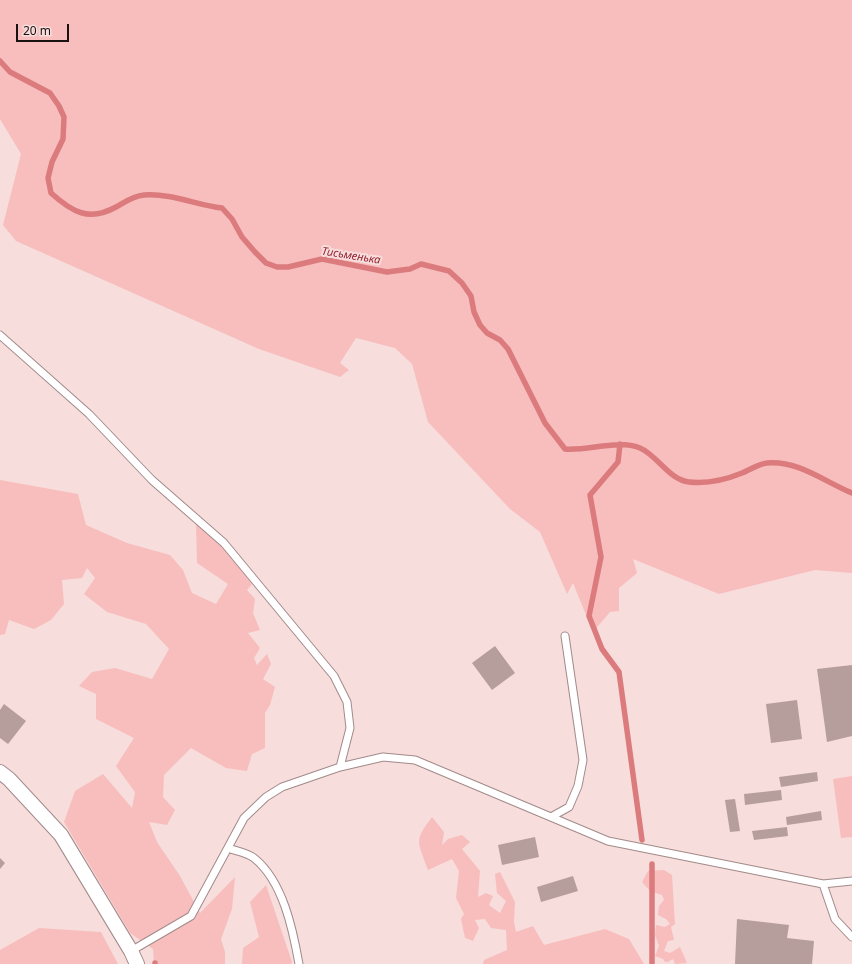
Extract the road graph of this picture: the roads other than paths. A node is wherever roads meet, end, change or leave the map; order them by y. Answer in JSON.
{"nodes":[{"id":1,"x":0,"y":336,"type":"edge"},
{"id":2,"x":564,"y":636,"type":"dead end"},
{"id":3,"x":340,"y":767,"type":"junction"},
{"id":4,"x":0,"y":772,"type":"edge"},
{"id":5,"x":551,"y":817,"type":"junction"},
{"id":6,"x":228,"y":848,"type":"junction"},
{"id":7,"x":852,"y":881,"type":"edge"},
{"id":8,"x":823,"y":884,"type":"junction"},
{"id":9,"x":852,"y":937,"type":"edge"},
{"id":10,"x":131,"y":951,"type":"junction"},
{"id":11,"x":137,"y":964,"type":"edge"},
{"id":12,"x":299,"y":964,"type":"edge"}],
"edges":[{"from":1,"to":3,"type":"lane"},
{"from":2,"to":5,"type":"lane"},
{"from":3,"to":5,"type":"lane"},
{"from":3,"to":6,"type":"lane"},
{"from":4,"to":10,"type":"street"},
{"from":5,"to":8,"type":"lane"},
{"from":6,"to":10,"type":"lane"},
{"from":6,"to":12,"type":"lane"},
{"from":7,"to":8,"type":"lane"},
{"from":8,"to":9,"type":"lane"},
{"from":10,"to":11,"type":"street"}]}
